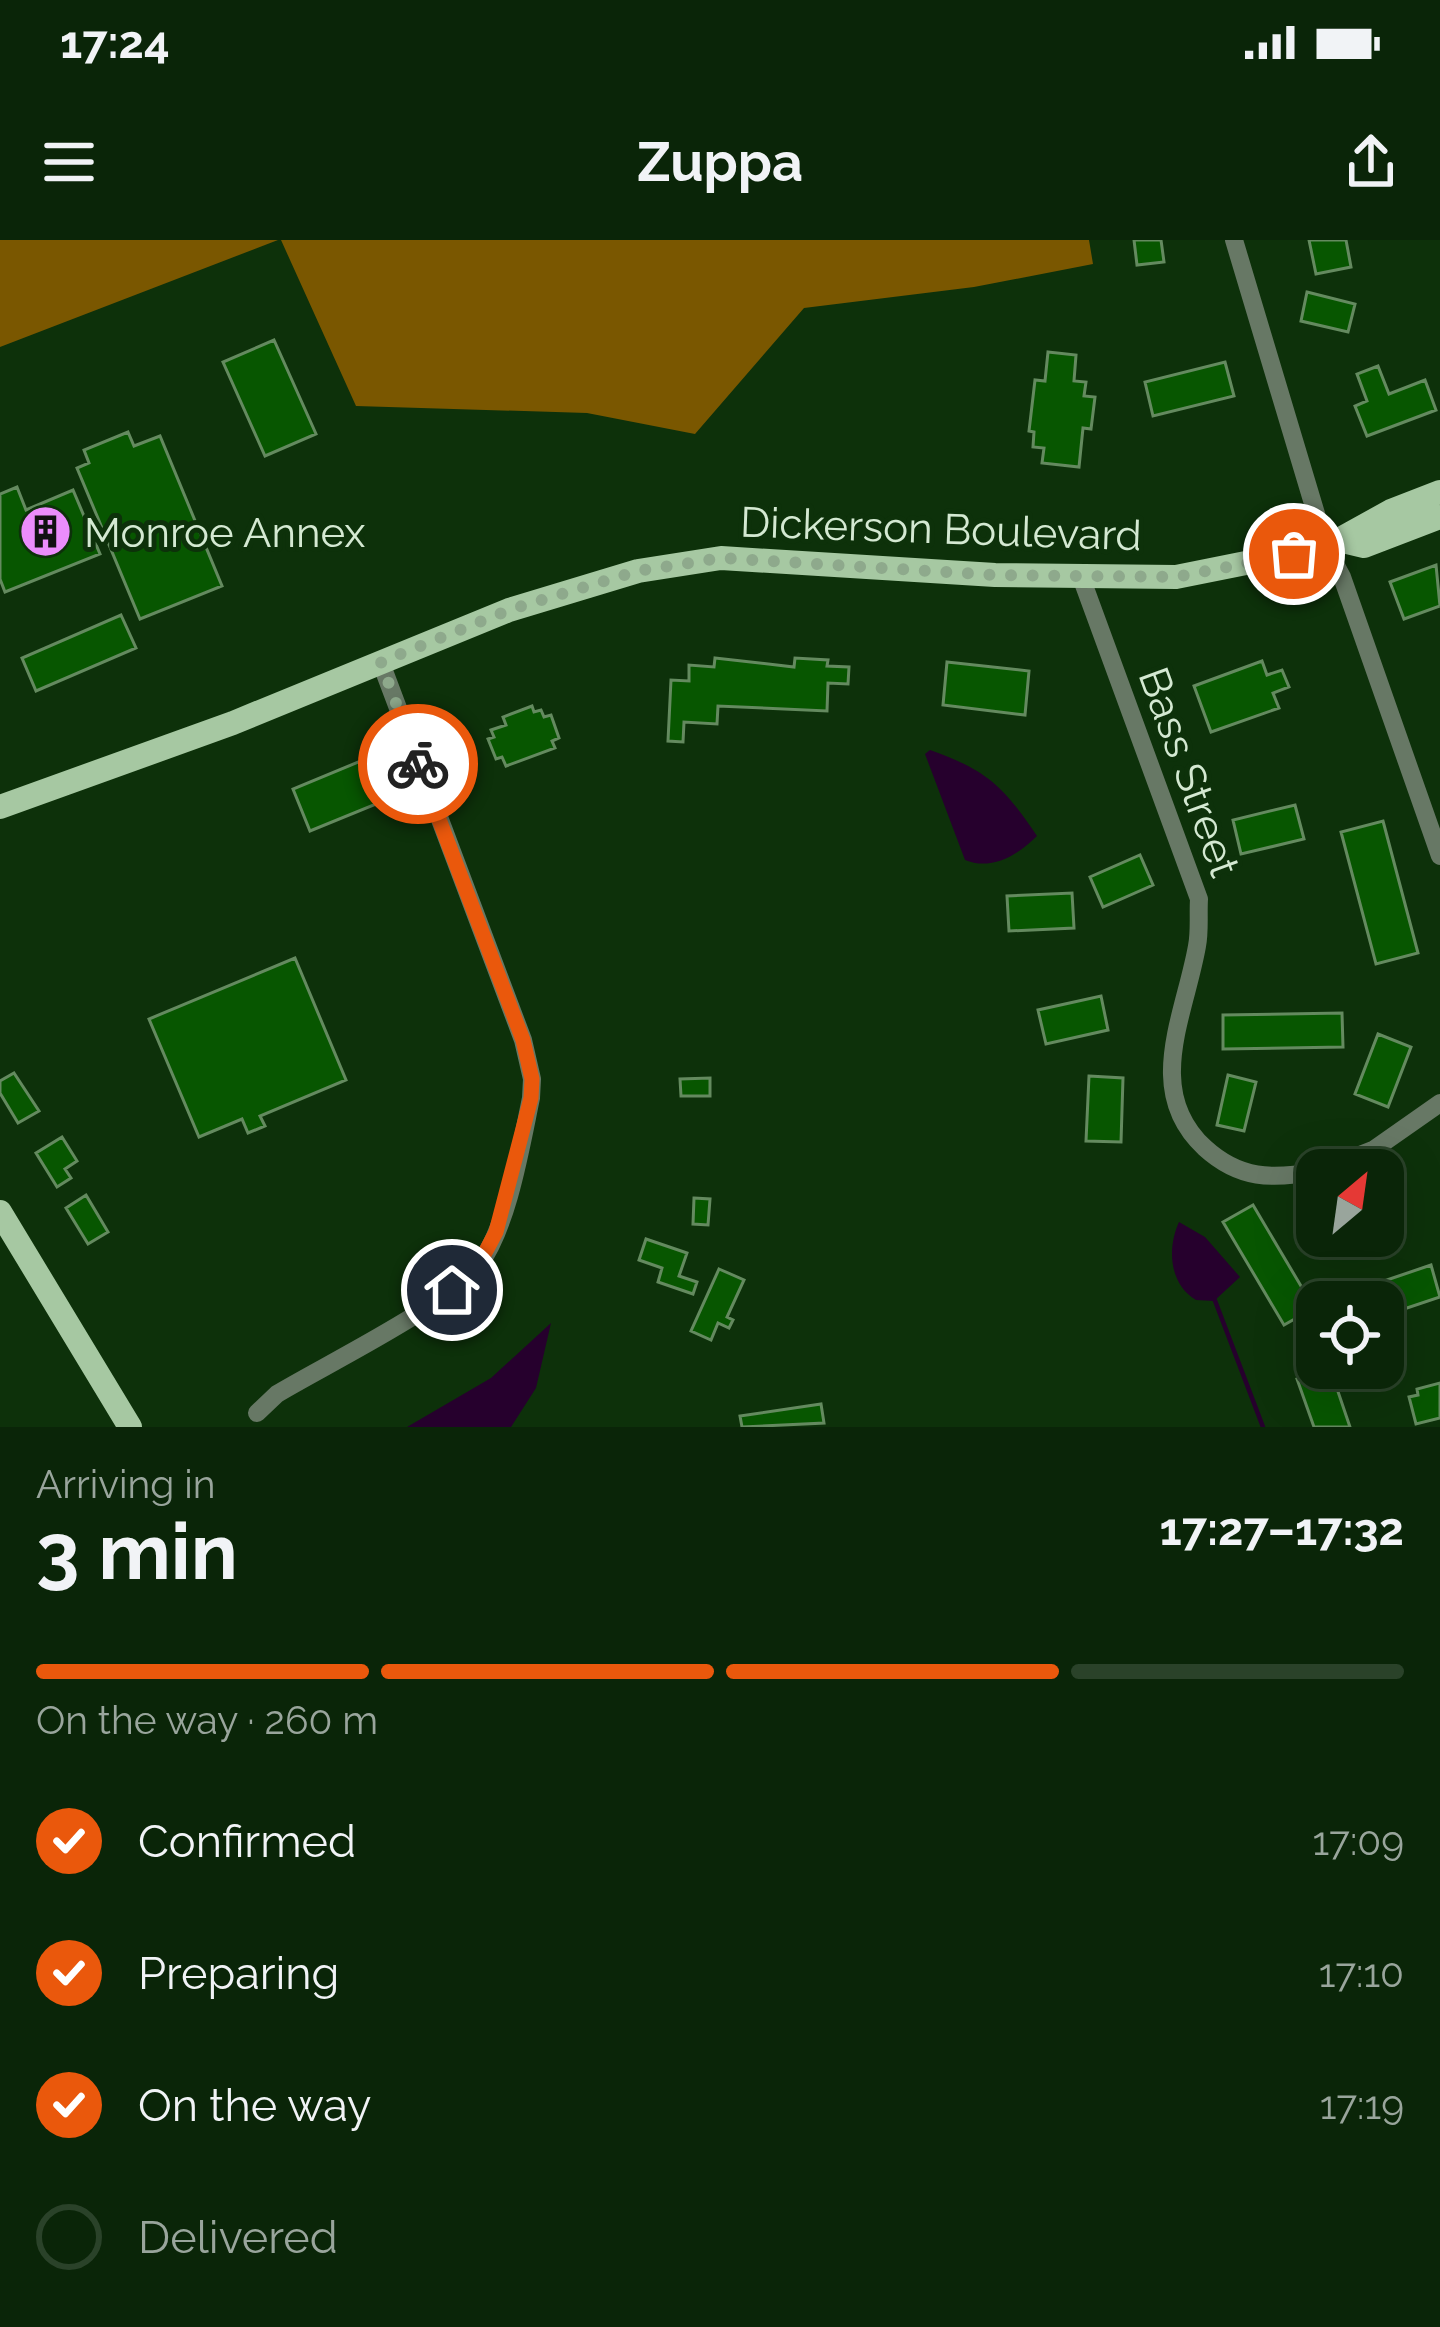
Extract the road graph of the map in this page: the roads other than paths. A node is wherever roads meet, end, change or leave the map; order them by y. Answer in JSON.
{"nodes":[{"id":1,"x":1234,"y":240,"type":"edge"},
{"id":2,"x":1440,"y":493,"type":"edge"},
{"id":3,"x":1440,"y":517,"type":"edge"},
{"id":4,"x":1334,"y":544,"type":"junction"},
{"id":5,"x":1082,"y":577,"type":"junction"},
{"id":6,"x":381,"y":662,"type":"junction"},
{"id":7,"x":0,"y":807,"type":"edge"},
{"id":8,"x":1440,"y":856,"type":"edge"},
{"id":9,"x":1440,"y":1102,"type":"edge"},
{"id":10,"x":1374,"y":1149,"type":"edge"},
{"id":11,"x":1296,"y":1175,"type":"edge"},
{"id":12,"x":0,"y":1212,"type":"edge"},
{"id":13,"x":256,"y":1413,"type":"dead end"},
{"id":14,"x":130,"y":1427,"type":"edge"}],
"edges":[{"from":1,"to":4,"type":"street"},
{"from":2,"to":4,"type":"main road","name":"Dickerson Boulevard"},
{"from":3,"to":4,"type":"main road","name":"Dickerson Boulevard"},
{"from":4,"to":5,"type":"main road","name":"Dickerson Boulevard"},
{"from":4,"to":8,"type":"street"},
{"from":5,"to":6,"type":"main road","name":"Dickerson Boulevard"},
{"from":5,"to":11,"type":"street","name":"Bass Street"},
{"from":6,"to":7,"type":"main road","name":"Dickerson Boulevard"},
{"from":6,"to":13,"type":"street"},
{"from":9,"to":10,"type":"street","name":"Bass Street"},
{"from":12,"to":14,"type":"main road"}]}
